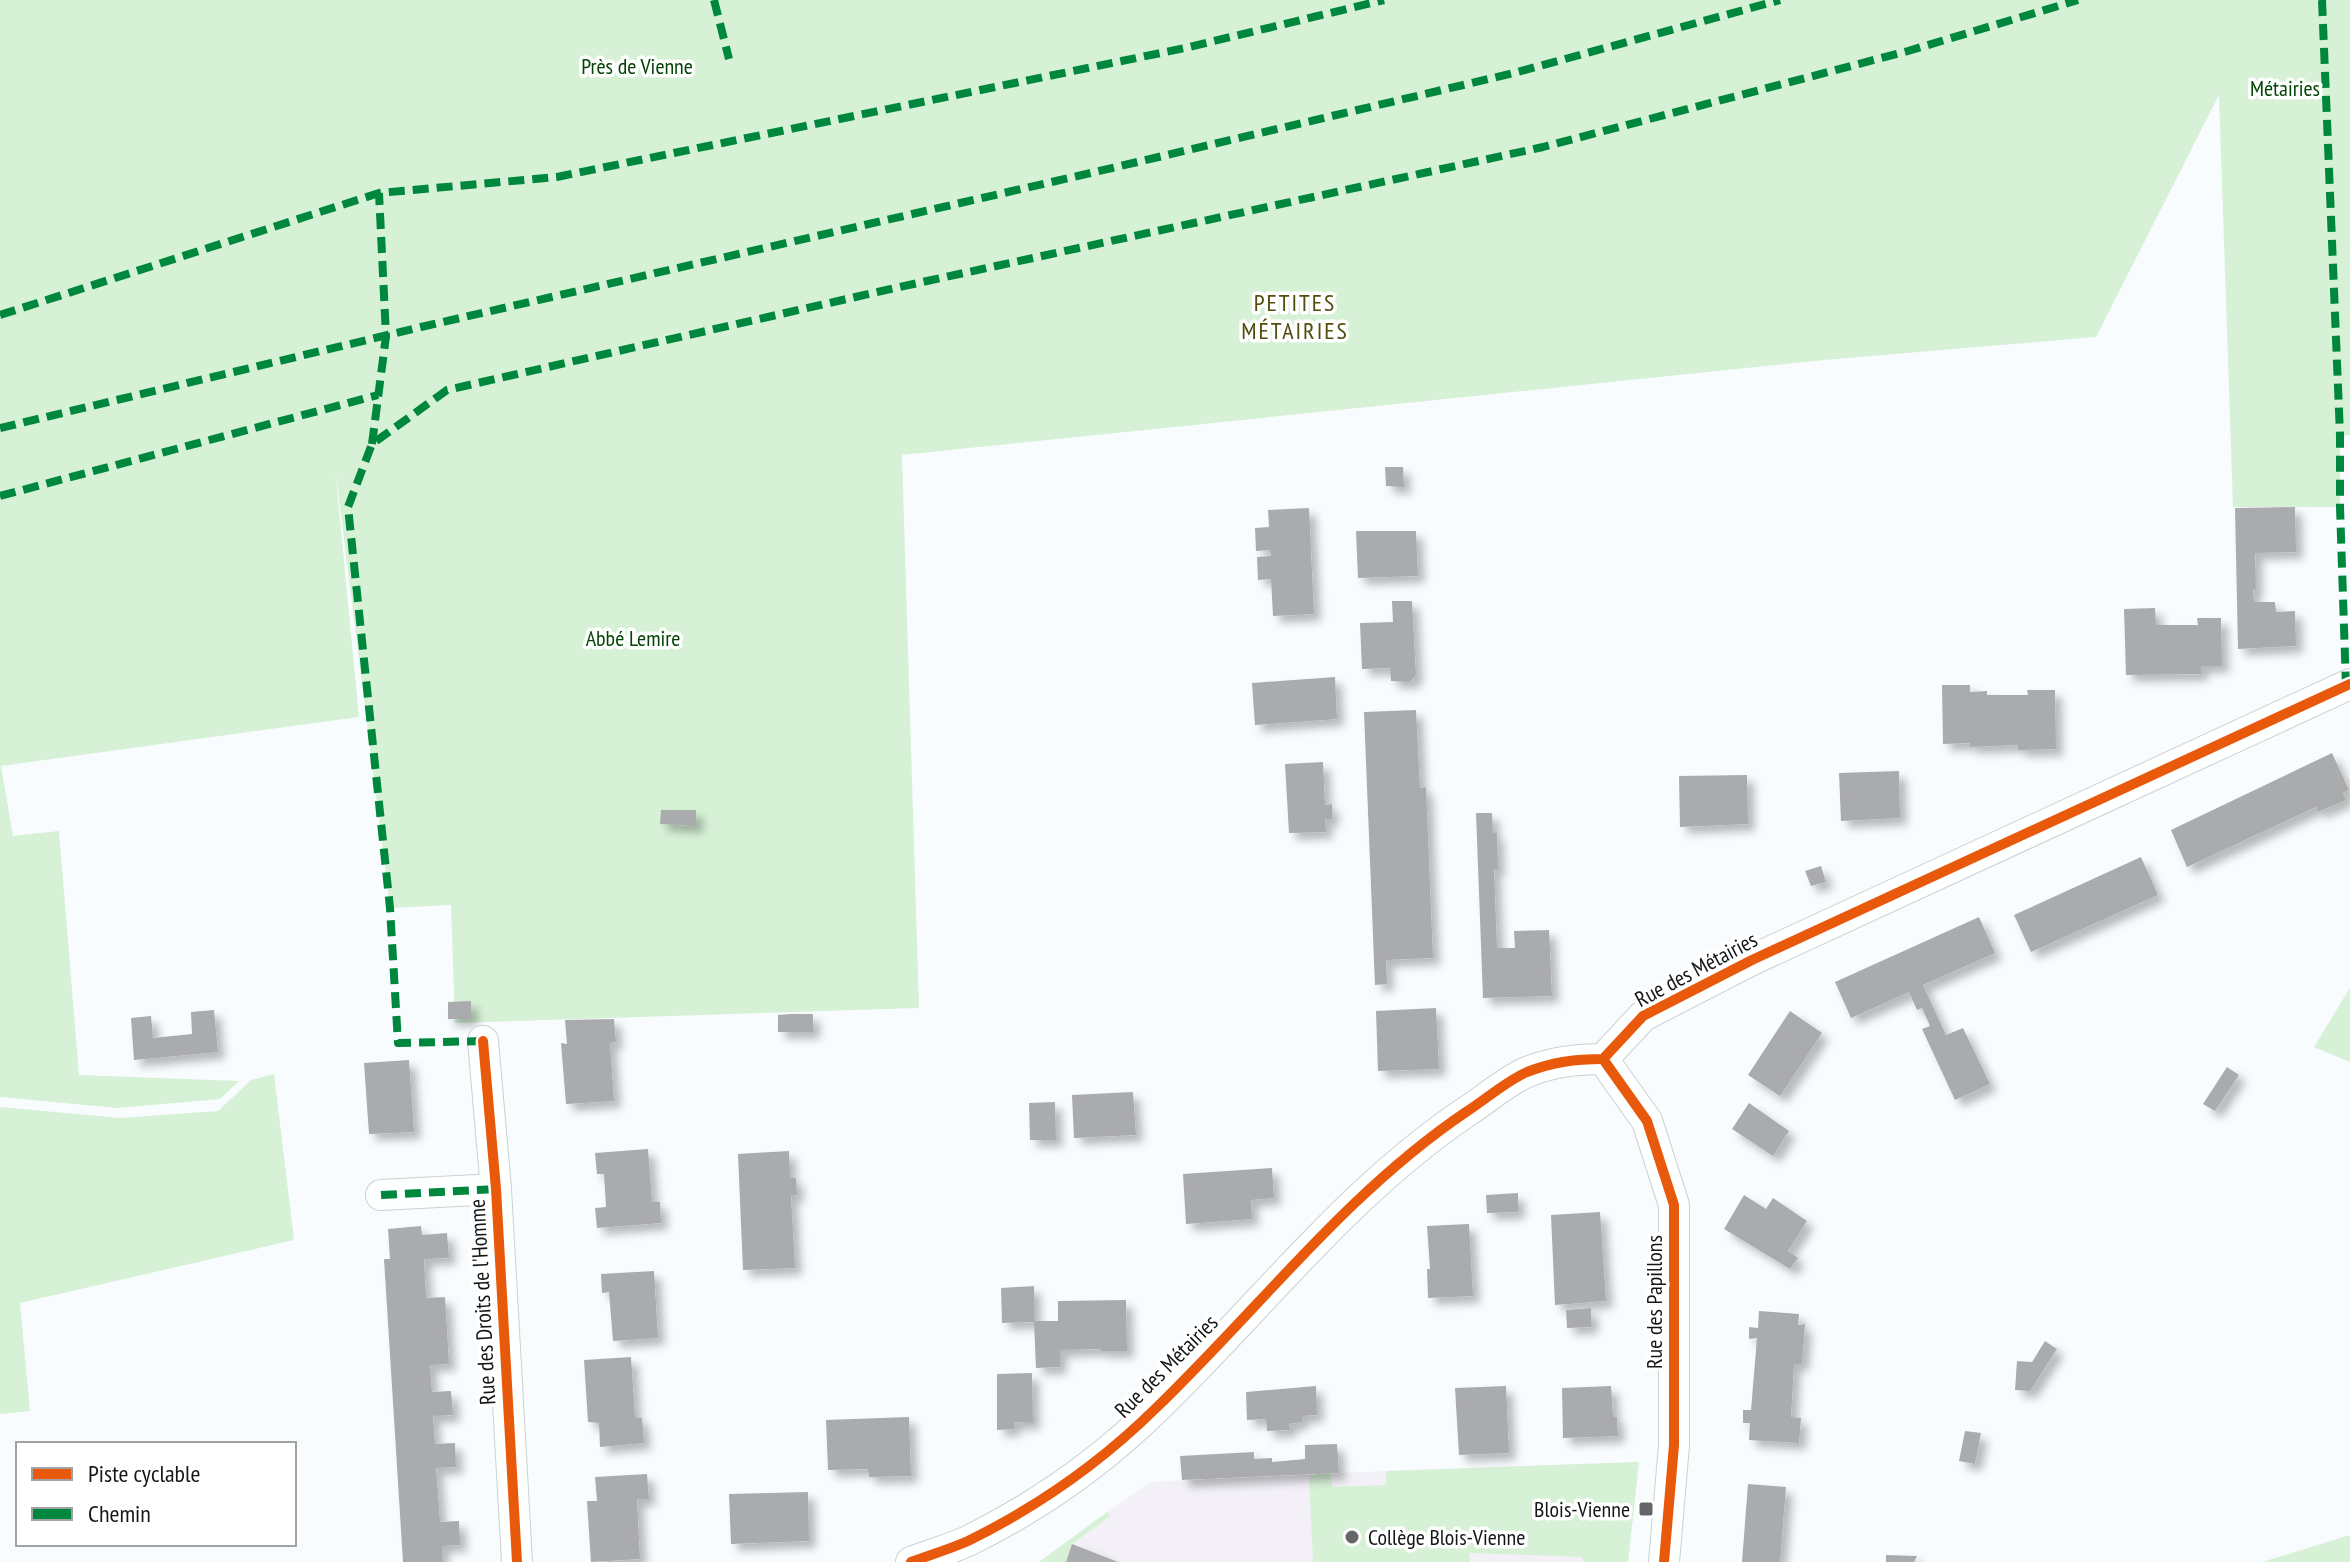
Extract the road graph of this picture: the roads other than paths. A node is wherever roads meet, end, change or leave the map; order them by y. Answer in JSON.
{"nodes":[{"id":1,"x":2350,"y":684,"type":"edge"},
{"id":2,"x":483,"y":1041,"type":"dead end"},
{"id":3,"x":1603,"y":1059,"type":"junction"},
{"id":4,"x":496,"y":1189,"type":"junction"},
{"id":5,"x":381,"y":1195,"type":"dead end"},
{"id":6,"x":517,"y":1562,"type":"edge"},
{"id":7,"x":911,"y":1562,"type":"edge"},
{"id":8,"x":1664,"y":1562,"type":"edge"}],
"edges":[{"from":1,"to":3,"type":"street","name":"Rue des Métairies"},
{"from":2,"to":4,"type":"street","name":"Rue des Droits de l'Homme"},
{"from":3,"to":7,"type":"street","name":"Rue des Métairies"},
{"from":3,"to":8,"type":"street","name":"Rue des Papillons"},
{"from":4,"to":5,"type":"street","name":"Rue des Droits de l'Homme"},
{"from":4,"to":6,"type":"street","name":"Rue des Droits de l'Homme"}]}
